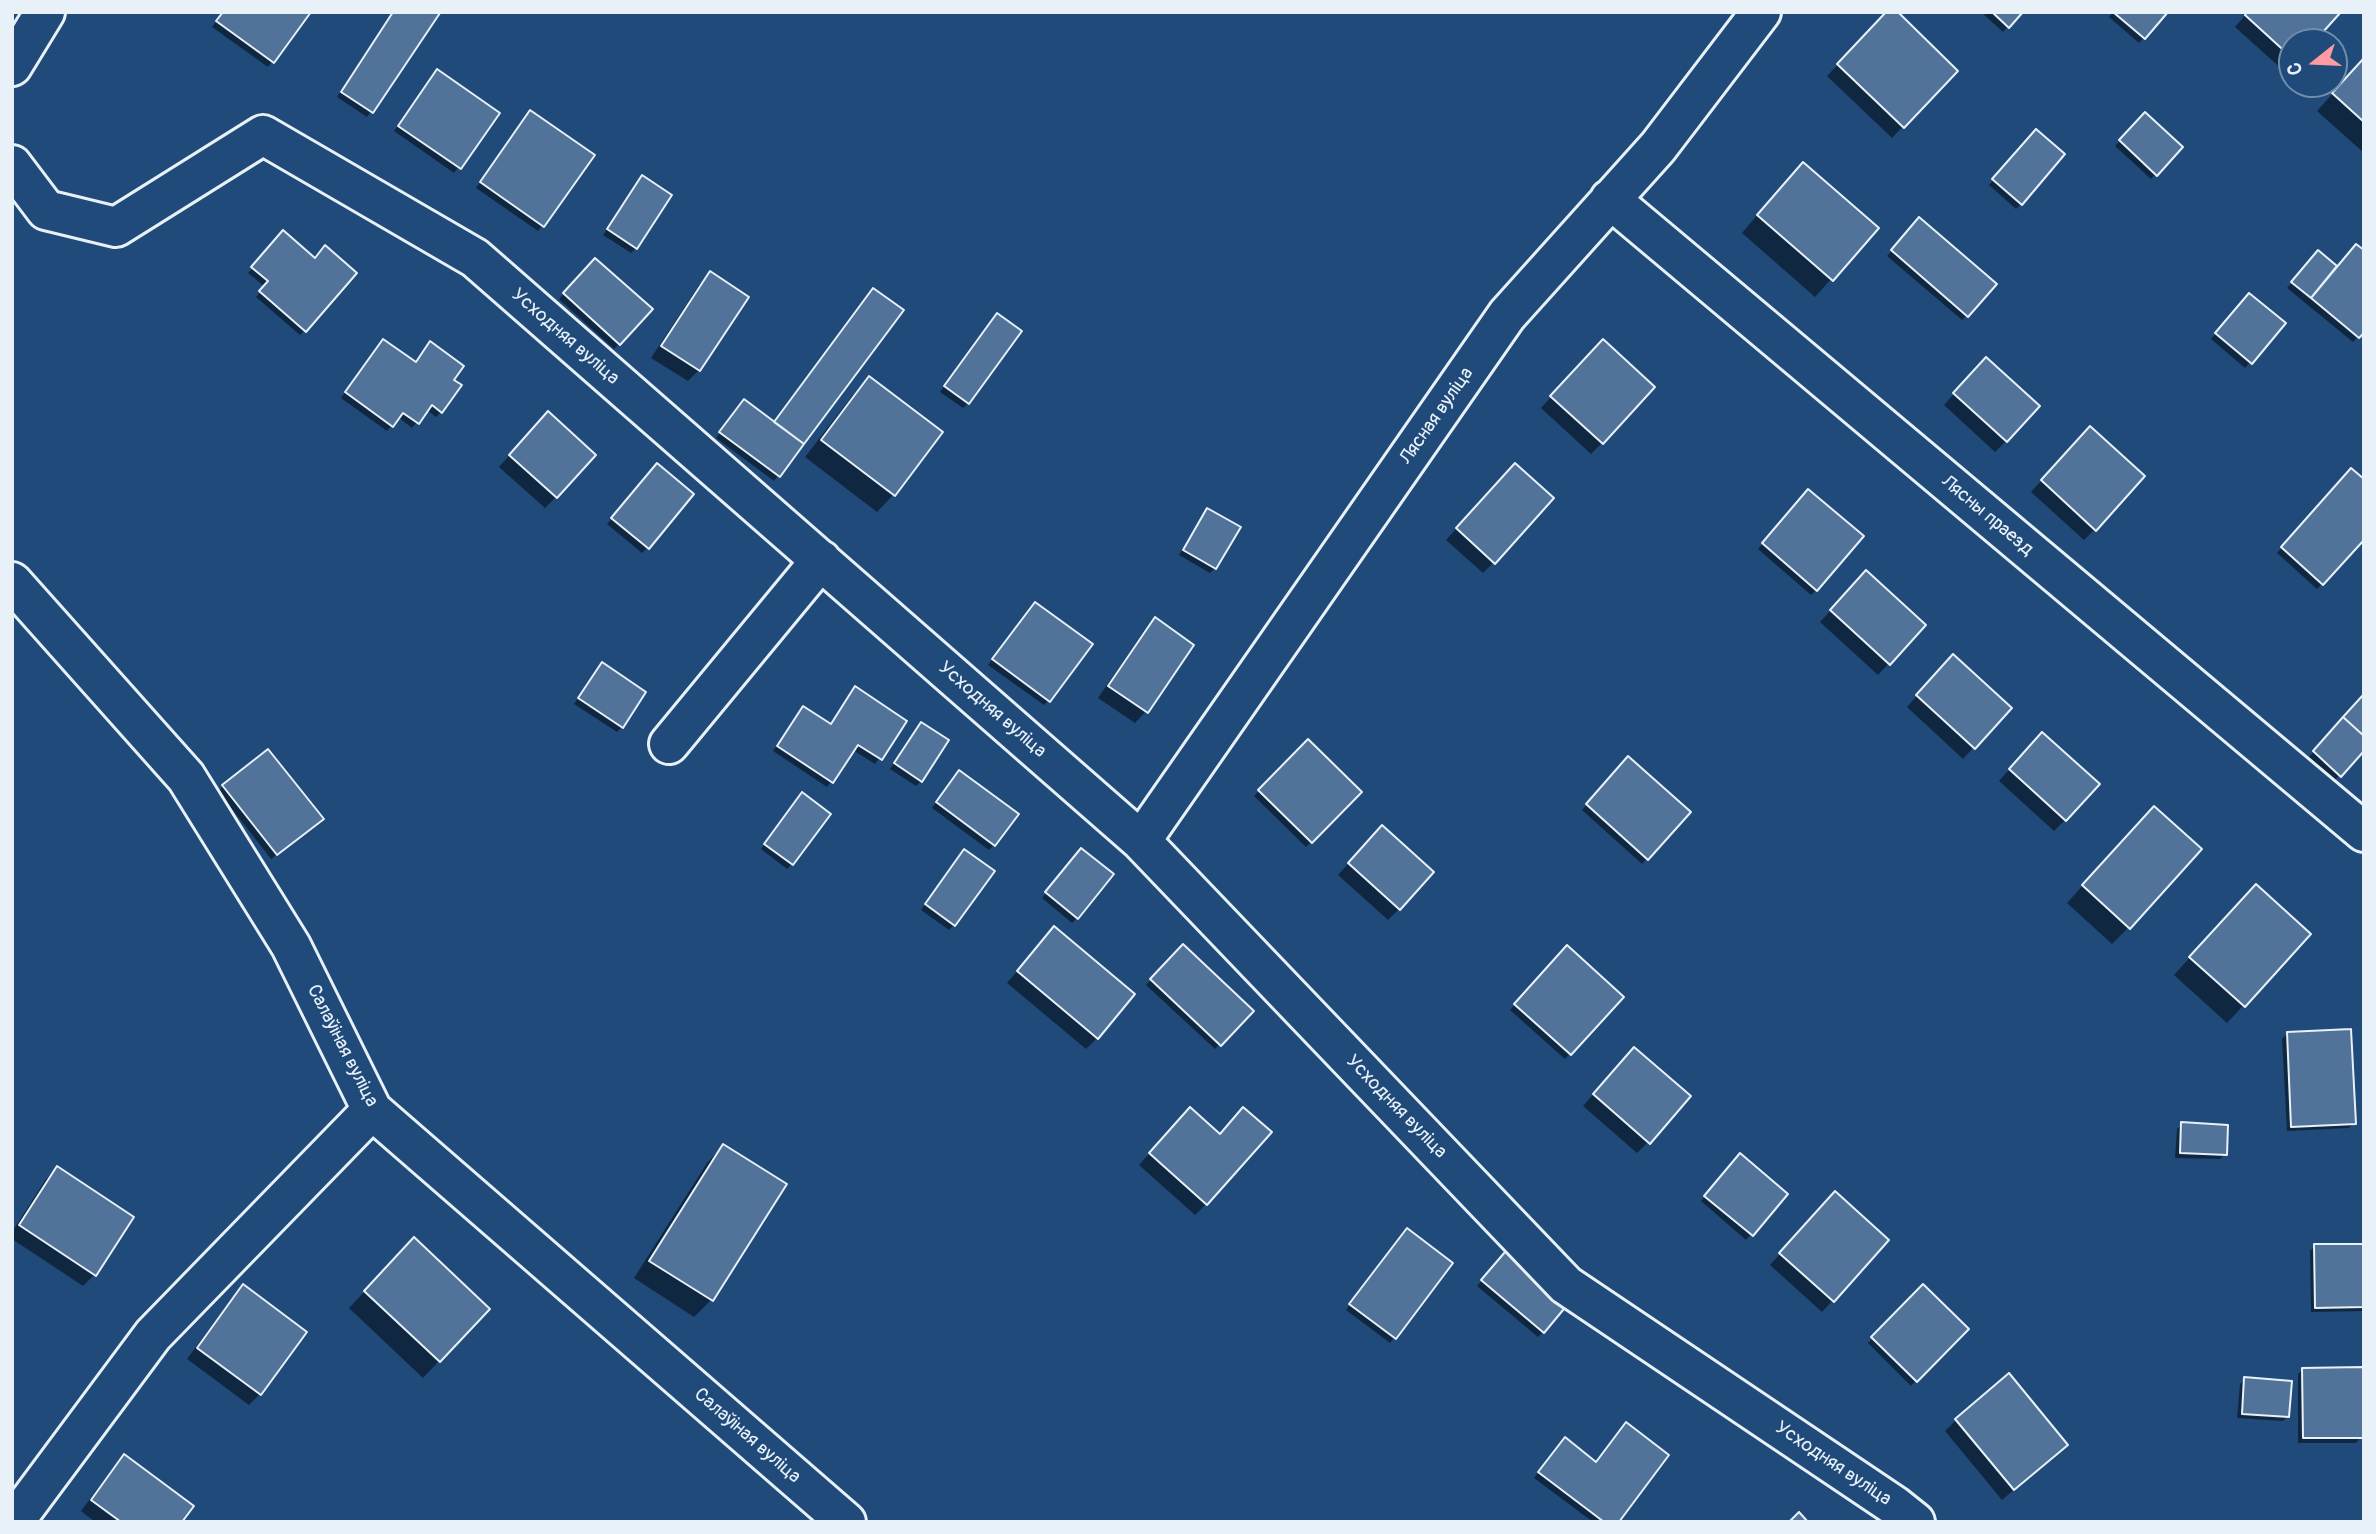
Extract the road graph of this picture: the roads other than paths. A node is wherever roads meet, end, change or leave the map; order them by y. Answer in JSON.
{"nodes":[{"id":1,"x":45,"y":12,"type":"edge"},
{"id":2,"x":1760,"y":12,"type":"edge"},
{"id":3,"x":12,"y":65,"type":"edge"},
{"id":4,"x":12,"y":164,"type":"edge"},
{"id":5,"x":1610,"y":199,"type":"junction"},
{"id":6,"x":821,"y":560,"type":"junction"},
{"id":7,"x":12,"y":582,"type":"edge"},
{"id":8,"x":669,"y":744,"type":"dead end"},
{"id":9,"x":2364,"y":832,"type":"edge"},
{"id":10,"x":1141,"y":841,"type":"junction"},
{"id":11,"x":372,"y":1110,"type":"junction"},
{"id":12,"x":14,"y":1521,"type":"edge"},
{"id":13,"x":846,"y":1522,"type":"edge"},
{"id":14,"x":1915,"y":1522,"type":"edge"}],
"edges":[{"from":1,"to":3,"type":"street"},
{"from":2,"to":5,"type":"street","name":"Лясная вуліца"},
{"from":4,"to":6,"type":"street","name":"Усходняя вуліца"},
{"from":5,"to":9,"type":"street","name":"Лясны праезд"},
{"from":5,"to":10,"type":"street","name":"Лясная вуліца"},
{"from":6,"to":8,"type":"street"},
{"from":6,"to":10,"type":"street","name":"Усходняя вуліца"},
{"from":7,"to":11,"type":"street","name":"Салаўіная вуліца"},
{"from":10,"to":14,"type":"street","name":"Усходняя вуліца"},
{"from":11,"to":12,"type":"street"},
{"from":11,"to":13,"type":"street","name":"Салаўіная вуліца"}]}
